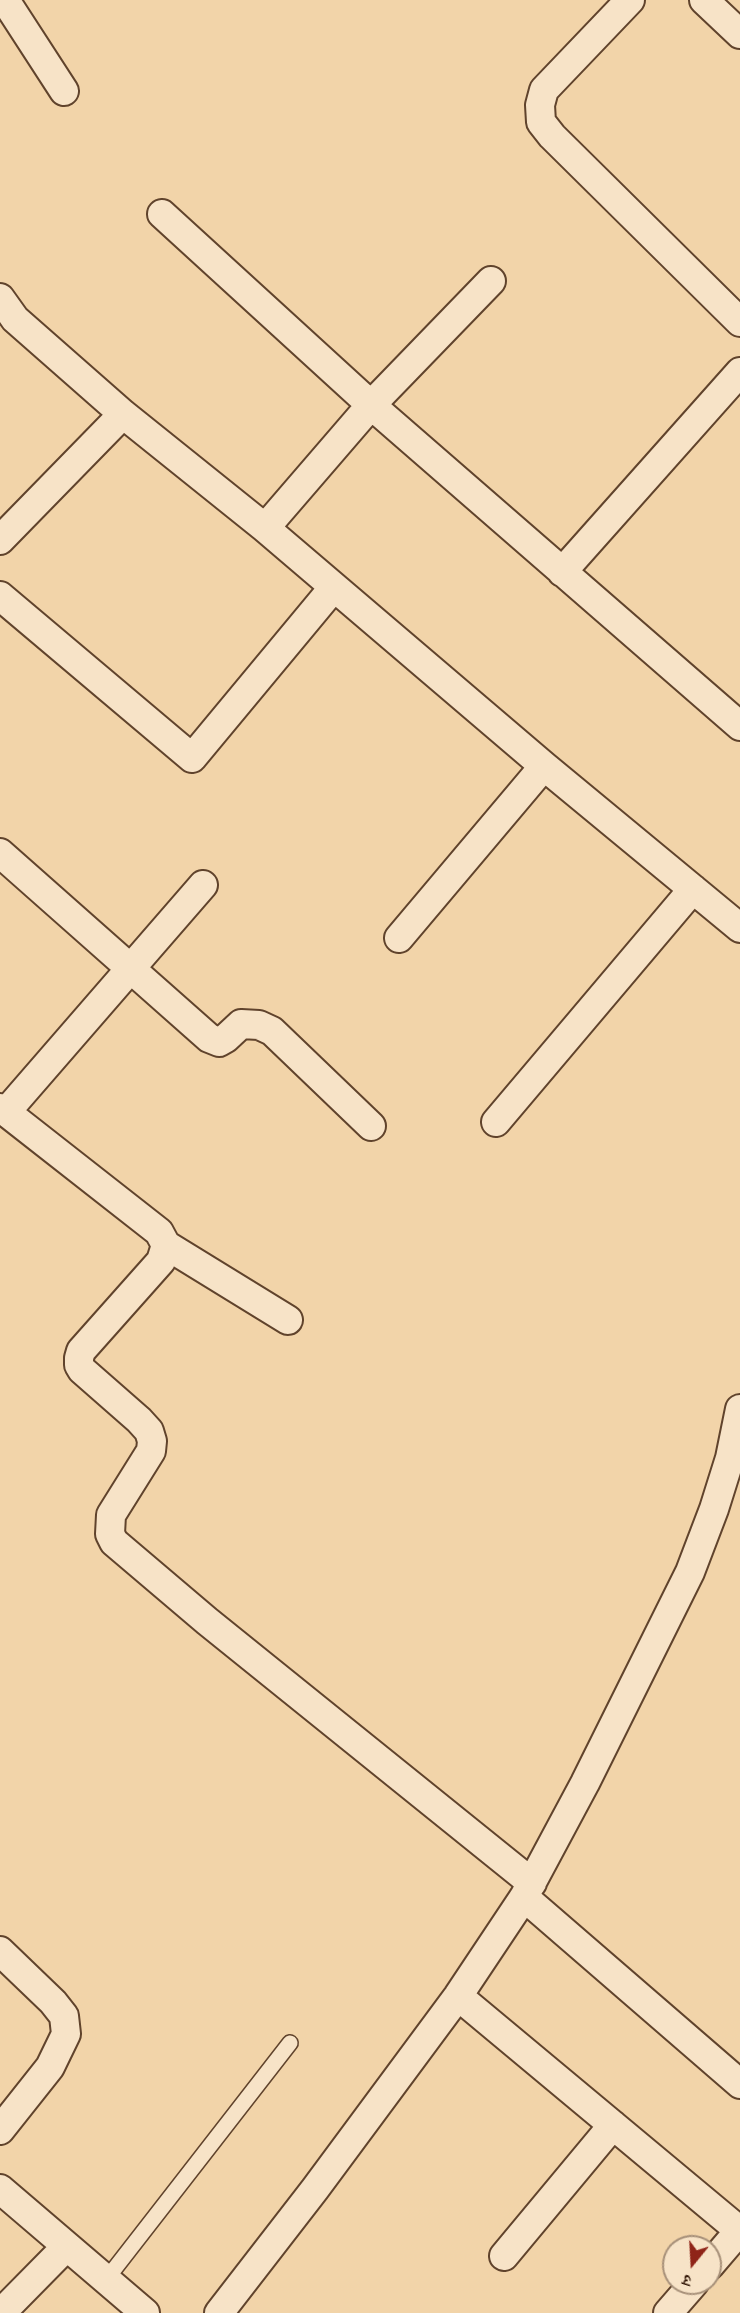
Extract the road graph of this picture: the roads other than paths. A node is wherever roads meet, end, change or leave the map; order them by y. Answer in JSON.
{"nodes":[{"id":1,"x":5,"y":0,"type":"edge"},
{"id":2,"x":630,"y":0,"type":"edge"},
{"id":3,"x":704,"y":0,"type":"edge"},
{"id":4,"x":740,"y":34,"type":"edge"},
{"id":5,"x":64,"y":91,"type":"dead end"},
{"id":6,"x":162,"y":214,"type":"dead end"},
{"id":7,"x":491,"y":281,"type":"dead end"},
{"id":8,"x":5,"y":317,"type":"edge"},
{"id":9,"x":740,"y":322,"type":"edge"},
{"id":10,"x":740,"y":372,"type":"edge"},
{"id":11,"x":371,"y":405,"type":"junction"},
{"id":12,"x":123,"y":414,"type":"junction"},
{"id":13,"x":265,"y":528,"type":"junction"},
{"id":14,"x":0,"y":540,"type":"edge"},
{"id":15,"x":562,"y":572,"type":"junction"},
{"id":16,"x":334,"y":587,"type":"junction"},
{"id":17,"x":0,"y":597,"type":"edge"},
{"id":18,"x":740,"y":726,"type":"edge"},
{"id":19,"x":544,"y":766,"type":"junction"},
{"id":20,"x":0,"y":853,"type":"edge"},
{"id":21,"x":203,"y":885,"type":"dead end"},
{"id":22,"x":693,"y":889,"type":"junction"},
{"id":23,"x":740,"y":928,"type":"edge"},
{"id":24,"x":399,"y":938,"type":"dead end"},
{"id":25,"x":132,"y":968,"type":"junction"},
{"id":26,"x":3,"y":1110,"type":"edge"},
{"id":27,"x":496,"y":1122,"type":"dead end"},
{"id":28,"x":371,"y":1126,"type":"dead end"},
{"id":29,"x":166,"y":1245,"type":"junction"},
{"id":30,"x":288,"y":1320,"type":"dead end"},
{"id":31,"x":740,"y":1409,"type":"edge"},
{"id":32,"x":528,"y":1890,"type":"junction"},
{"id":33,"x":0,"y":1951,"type":"edge"},
{"id":34,"x":458,"y":1996,"type":"junction"},
{"id":35,"x":290,"y":2043,"type":"dead end"},
{"id":36,"x":740,"y":2084,"type":"edge"},
{"id":37,"x":613,"y":2125,"type":"junction"},
{"id":38,"x":0,"y":2130,"type":"edge"},
{"id":39,"x":0,"y":2189,"type":"edge"},
{"id":40,"x":66,"y":2247,"type":"junction"},
{"id":41,"x":731,"y":2247,"type":"edge"},
{"id":42,"x":504,"y":2256,"type":"dead end"},
{"id":43,"x":105,"y":2281,"type":"junction"},
{"id":44,"x":684,"y":2295,"type":"edge"},
{"id":45,"x":1,"y":2313,"type":"edge"},
{"id":46,"x":145,"y":2313,"type":"edge"},
{"id":47,"x":219,"y":2313,"type":"edge"},
{"id":48,"x":668,"y":2313,"type":"edge"}],
"edges":[{"from":1,"to":5,"type":"street"},
{"from":2,"to":9,"type":"street"},
{"from":3,"to":4,"type":"street"},
{"from":6,"to":11,"type":"street"},
{"from":7,"to":11,"type":"street"},
{"from":8,"to":12,"type":"street"},
{"from":10,"to":15,"type":"street"},
{"from":11,"to":13,"type":"street"},
{"from":11,"to":15,"type":"street"},
{"from":12,"to":13,"type":"street"},
{"from":12,"to":14,"type":"street"},
{"from":13,"to":16,"type":"street"},
{"from":15,"to":18,"type":"street"},
{"from":16,"to":17,"type":"street"},
{"from":16,"to":19,"type":"street"},
{"from":19,"to":22,"type":"street"},
{"from":19,"to":24,"type":"street"},
{"from":20,"to":25,"type":"street"},
{"from":21,"to":25,"type":"street"},
{"from":22,"to":23,"type":"street"},
{"from":22,"to":27,"type":"street"},
{"from":25,"to":26,"type":"street"},
{"from":25,"to":28,"type":"street"},
{"from":26,"to":29,"type":"street"},
{"from":29,"to":30,"type":"street"},
{"from":29,"to":32,"type":"street"},
{"from":31,"to":32,"type":"street"},
{"from":32,"to":34,"type":"street"},
{"from":32,"to":36,"type":"street"},
{"from":33,"to":38,"type":"street"},
{"from":34,"to":37,"type":"street"},
{"from":34,"to":47,"type":"street"},
{"from":35,"to":43,"type":"lane"},
{"from":37,"to":41,"type":"street"},
{"from":37,"to":42,"type":"street"},
{"from":39,"to":40,"type":"street"},
{"from":40,"to":43,"type":"street"},
{"from":40,"to":45,"type":"street"},
{"from":43,"to":46,"type":"street"},
{"from":44,"to":48,"type":"street"}]}
